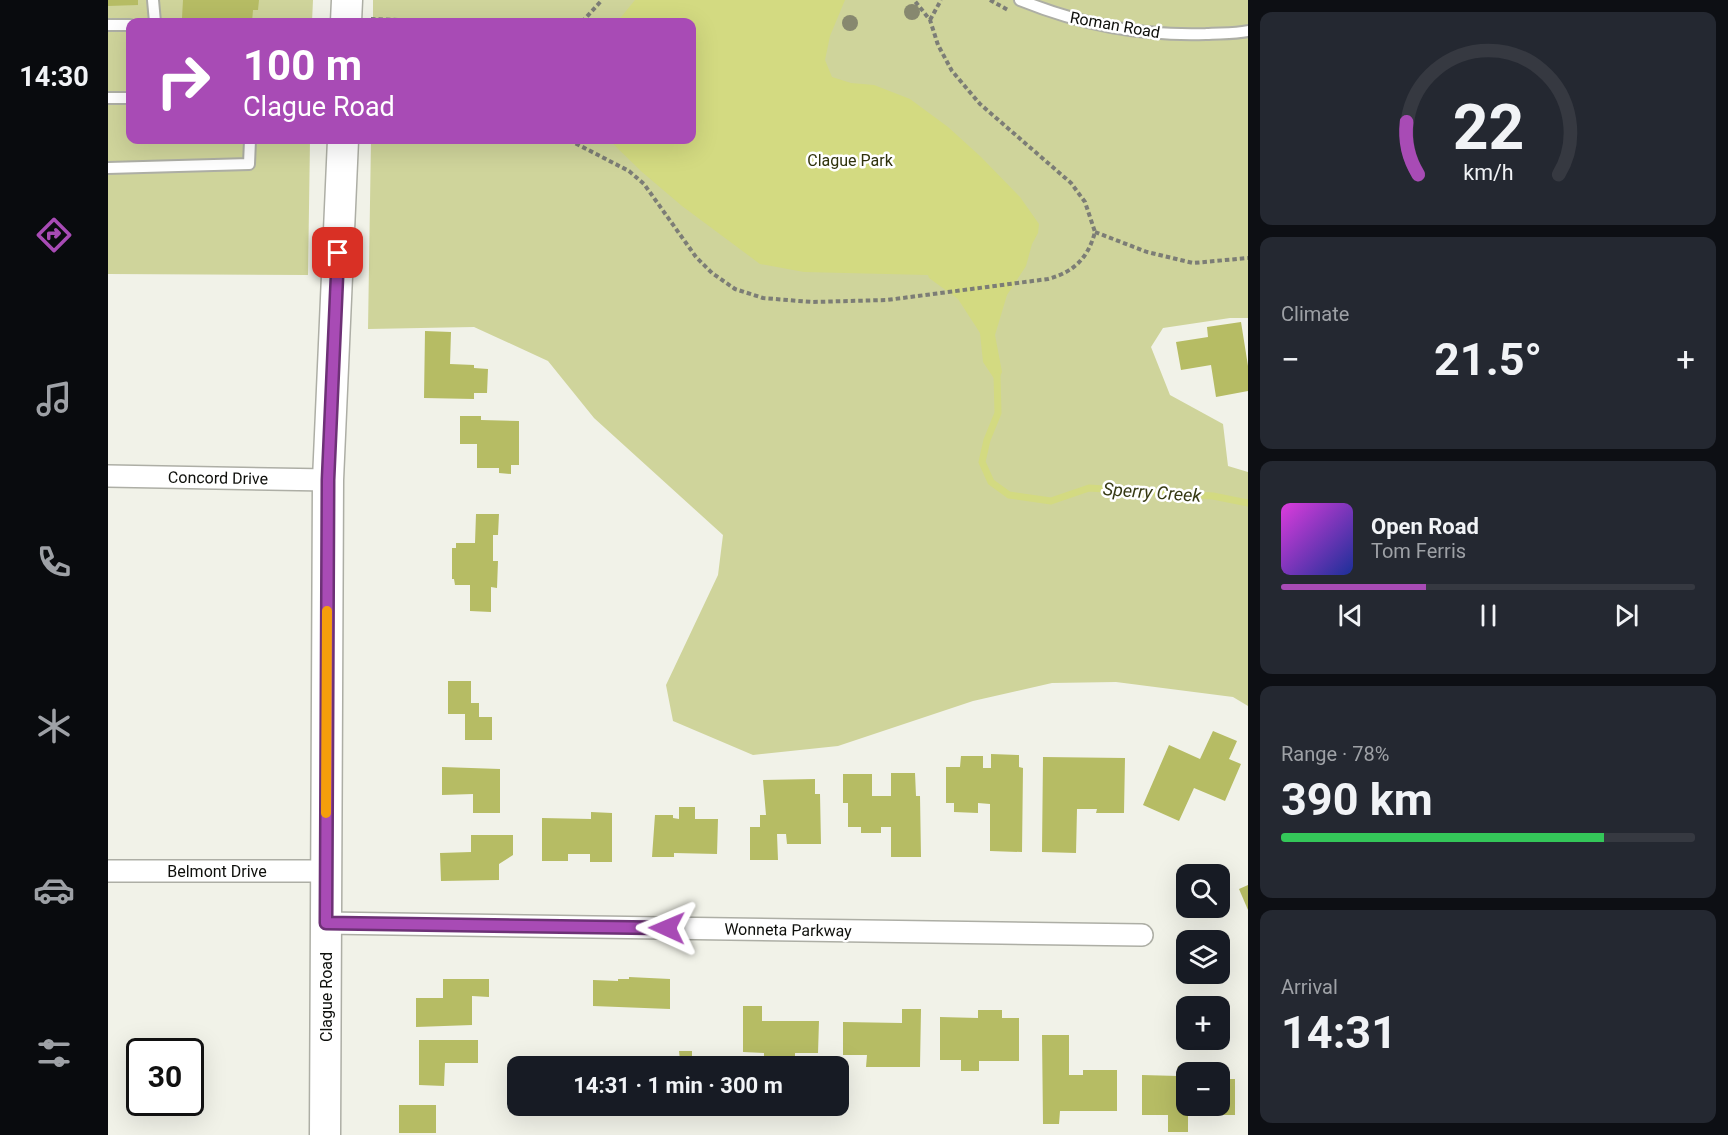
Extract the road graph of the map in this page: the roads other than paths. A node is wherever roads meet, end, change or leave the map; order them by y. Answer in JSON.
{"nodes":[{"id":1,"x":153,"y":0,"type":"edge"},
{"id":2,"x":347,"y":0,"type":"edge"},
{"id":3,"x":1020,"y":0,"type":"edge"},
{"id":4,"x":155,"y":18,"type":"edge"},
{"id":5,"x":356,"y":18,"type":"edge"},
{"id":6,"x":108,"y":25,"type":"edge"},
{"id":7,"x":126,"y":25,"type":"edge"},
{"id":8,"x":1248,"y":31,"type":"edge"},
{"id":9,"x":108,"y":98,"type":"edge"},
{"id":10,"x":126,"y":98,"type":"edge"},
{"id":11,"x":250,"y":144,"type":"edge"},
{"id":12,"x":343,"y":144,"type":"edge"},
{"id":13,"x":108,"y":168,"type":"edge"},
{"id":14,"x":108,"y":477,"type":"edge"},
{"id":15,"x":328,"y":480,"type":"junction"},
{"id":16,"x":108,"y":871,"type":"edge"},
{"id":17,"x":325,"y":871,"type":"junction"},
{"id":18,"x":326,"y":923,"type":"junction"},
{"id":19,"x":1142,"y":935,"type":"dead end"},
{"id":20,"x":325,"y":1135,"type":"edge"}],
"edges":[{"from":1,"to":4,"type":"lane"},
{"from":2,"to":5,"type":"main road"},
{"from":3,"to":8,"type":"lane","name":"Roman Road"},
{"from":6,"to":7,"type":"lane"},
{"from":9,"to":10,"type":"lane"},
{"from":11,"to":13,"type":"lane"},
{"from":12,"to":15,"type":"main road","name":"Clague Road"},
{"from":14,"to":15,"type":"street","name":"Concord Drive"},
{"from":15,"to":17,"type":"main road","name":"Clague Road"},
{"from":16,"to":17,"type":"street","name":"Belmont Drive"},
{"from":17,"to":18,"type":"main road","name":"Clague Road"},
{"from":18,"to":19,"type":"street","name":"Wonneta Parkway"},
{"from":18,"to":20,"type":"main road","name":"Clague Road"}]}
